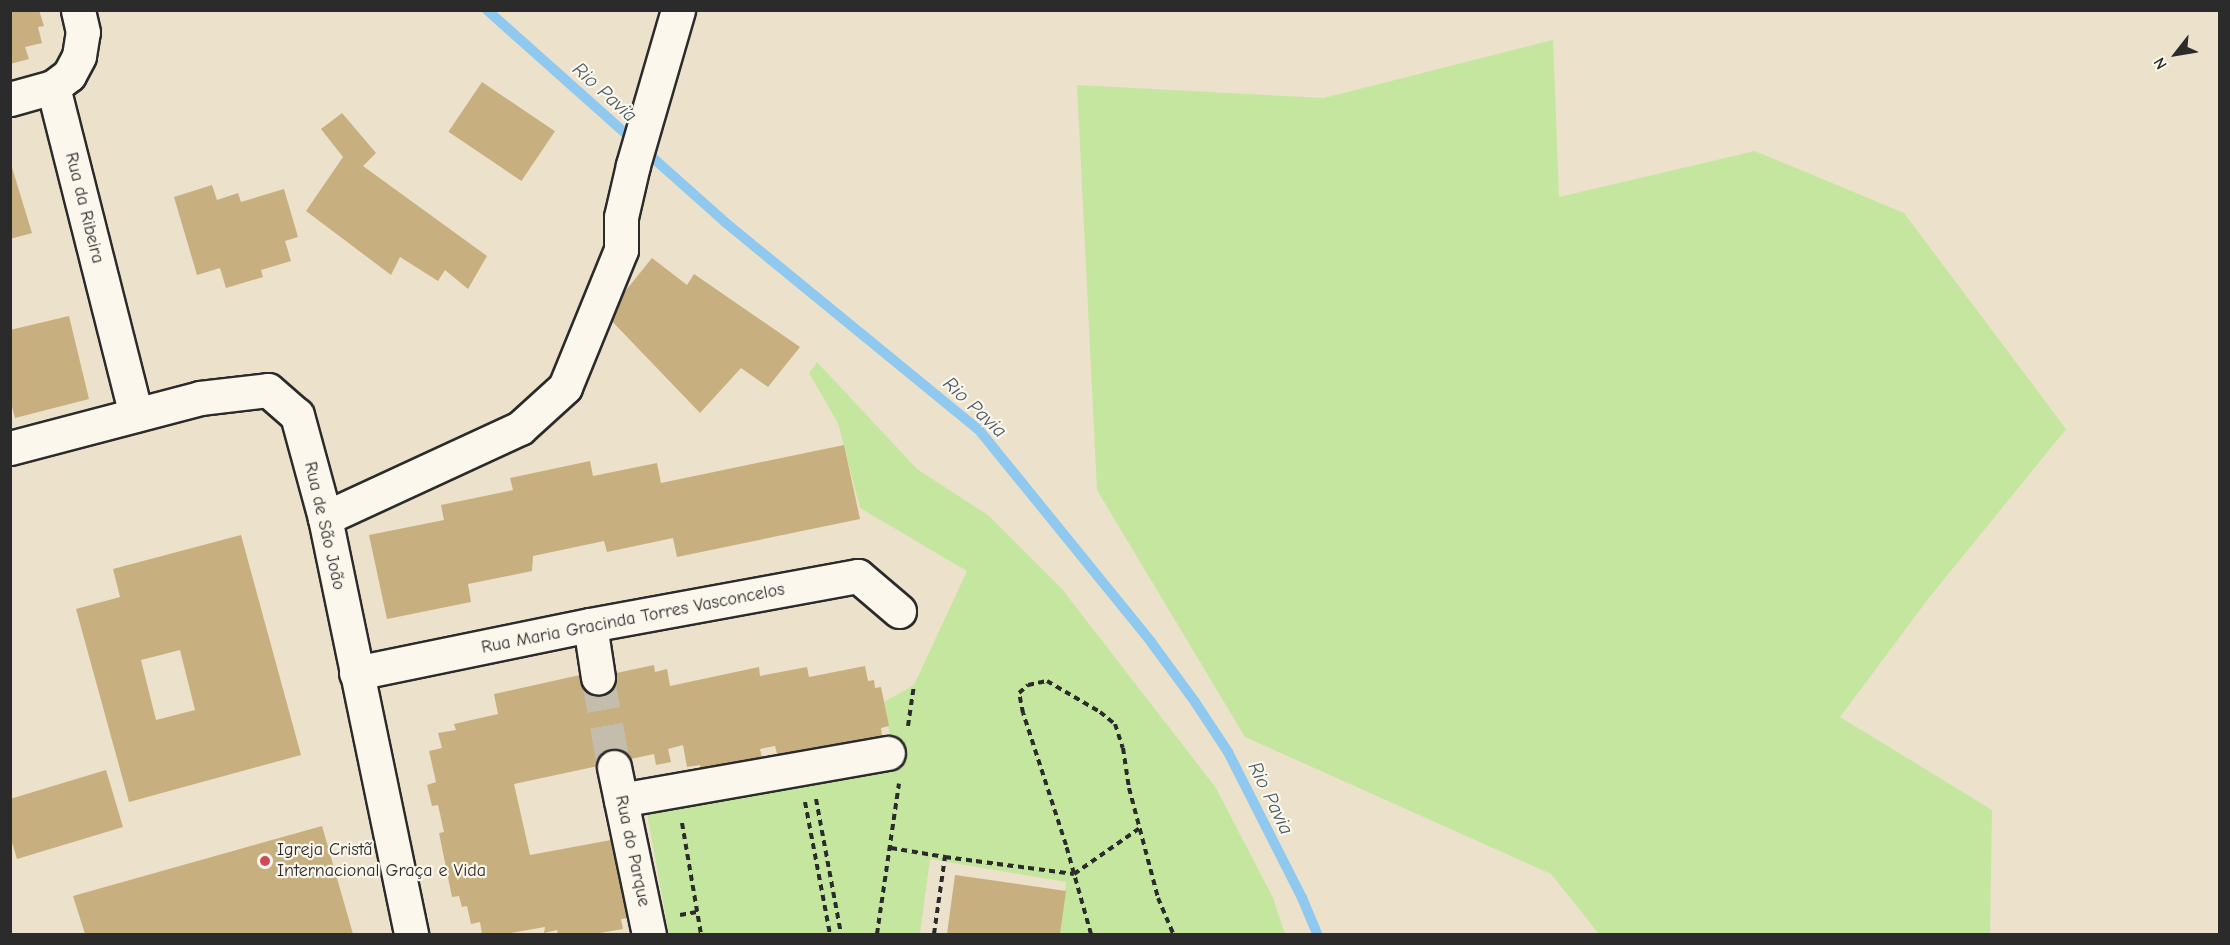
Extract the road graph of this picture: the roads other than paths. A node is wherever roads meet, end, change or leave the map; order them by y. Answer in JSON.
{"nodes":[{"id":1,"x":78,"y":10,"type":"edge"},
{"id":2,"x":678,"y":10,"type":"edge"},
{"id":3,"x":53,"y":87,"type":"junction"},
{"id":4,"x":10,"y":99,"type":"edge"},
{"id":5,"x":136,"y":415,"type":"junction"},
{"id":6,"x":10,"y":448,"type":"edge"},
{"id":7,"x":325,"y":518,"type":"junction"},
{"id":8,"x":899,"y":611,"type":"dead end"},
{"id":9,"x":590,"y":625,"type":"junction"},
{"id":10,"x":356,"y":673,"type":"junction"},
{"id":11,"x":598,"y":676,"type":"tunnel mouth"},
{"id":12,"x":899,"y":752,"type":"road end"},
{"id":13,"x":615,"y":767,"type":"tunnel mouth"},
{"id":14,"x":621,"y":800,"type":"junction"},
{"id":15,"x":411,"y":934,"type":"edge"},
{"id":16,"x":649,"y":934,"type":"edge"}],
"edges":[{"from":1,"to":3,"type":"street"},
{"from":2,"to":7,"type":"street"},
{"from":3,"to":4,"type":"street"},
{"from":3,"to":5,"type":"street","name":"Rua da Ribeira"},
{"from":5,"to":6,"type":"street","name":"Rua de São João"},
{"from":5,"to":7,"type":"street","name":"Rua de São João"},
{"from":7,"to":10,"type":"street","name":"Rua de São João"},
{"from":8,"to":9,"type":"street","name":"Rua Maria Gracinda Torres Vasconcelos"},
{"from":9,"to":10,"type":"street","name":"Rua Maria Gracinda Torres Vasconcelos"},
{"from":9,"to":11,"type":"street"},
{"from":10,"to":15,"type":"street","name":"Rua de São João"},
{"from":12,"to":14,"type":"street"},
{"from":13,"to":14,"type":"street","name":"Rua do Parque"},
{"from":14,"to":16,"type":"street","name":"Rua do Parque"}]}
